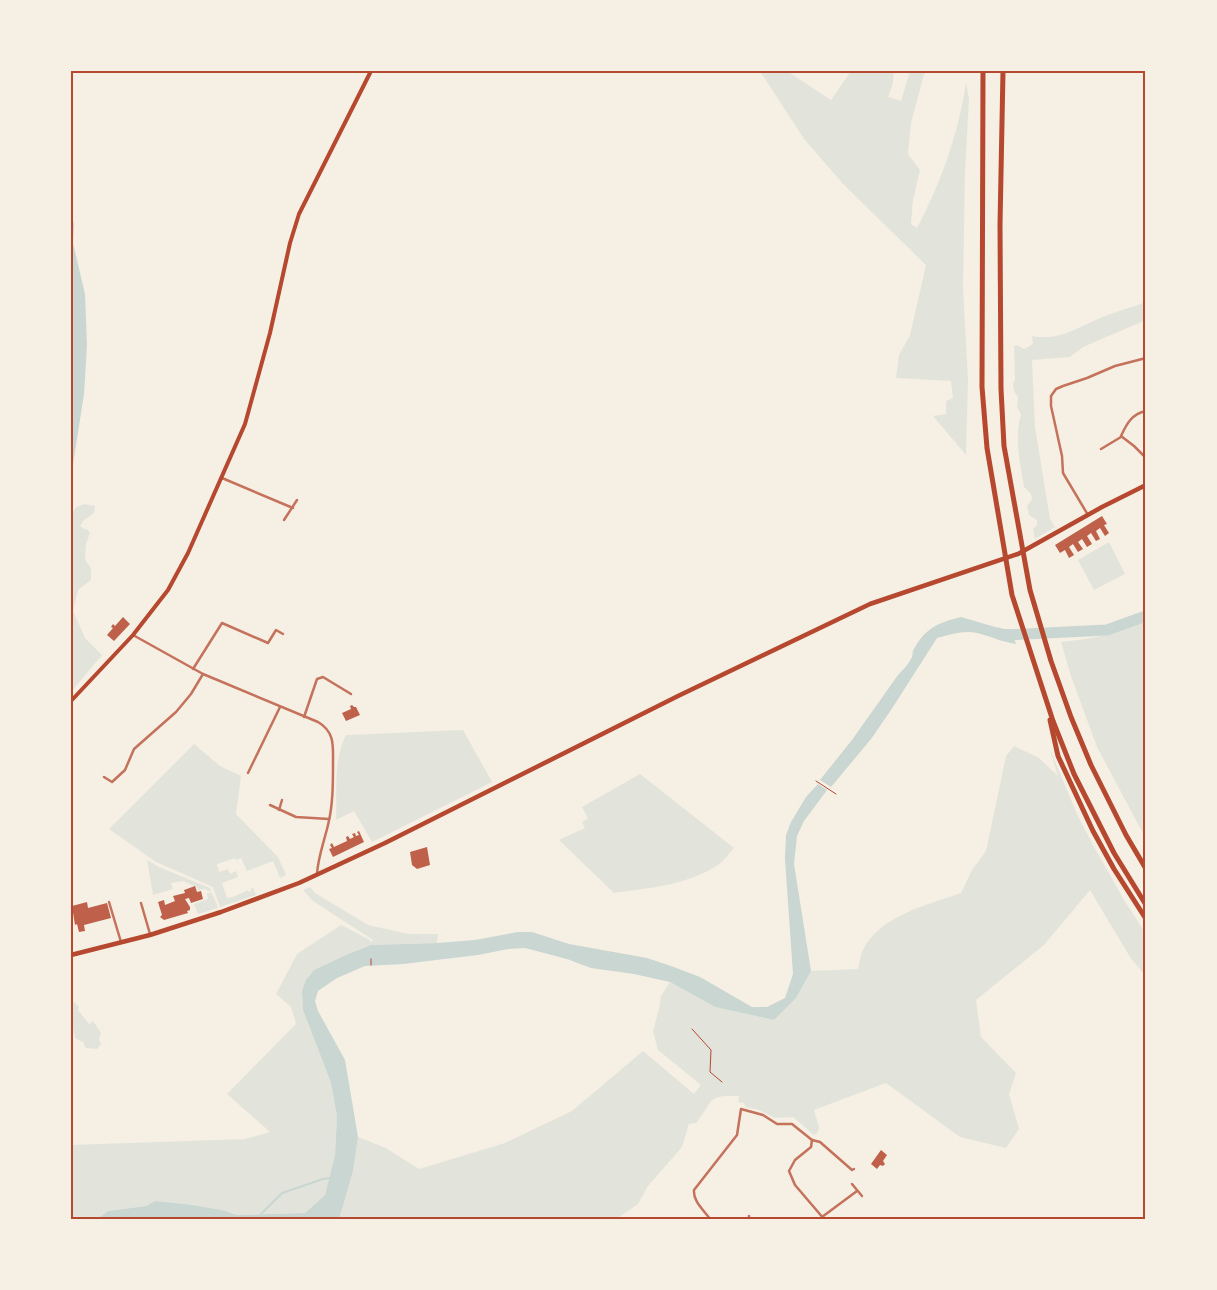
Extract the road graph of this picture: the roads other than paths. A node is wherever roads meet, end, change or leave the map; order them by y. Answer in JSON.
{"nodes":[{"id":1,"x":371,"y":71,"type":"edge"},
{"id":2,"x":983,"y":71,"type":"edge"},
{"id":3,"x":1003,"y":71,"type":"edge"},
{"id":4,"x":1146,"y":358,"type":"edge"},
{"id":5,"x":1146,"y":411,"type":"edge"},
{"id":6,"x":1121,"y":436,"type":"junction"},
{"id":7,"x":1101,"y":449,"type":"dead end"},
{"id":8,"x":1146,"y":458,"type":"edge"},
{"id":9,"x":222,"y":478,"type":"junction"},
{"id":10,"x":1146,"y":486,"type":"edge"},
{"id":11,"x":297,"y":500,"type":"dead end"},
{"id":12,"x":293,"y":508,"type":"junction"},
{"id":13,"x":1088,"y":515,"type":"junction"},
{"id":14,"x":284,"y":520,"type":"dead end"},
{"id":15,"x":283,"y":634,"type":"dead end"},
{"id":16,"x":133,"y":635,"type":"junction"},
{"id":17,"x":194,"y":669,"type":"junction"},
{"id":18,"x":203,"y":674,"type":"junction"},
{"id":19,"x":1043,"y":693,"type":"junction"},
{"id":20,"x":351,"y":694,"type":"dead end"},
{"id":21,"x":71,"y":701,"type":"edge"},
{"id":22,"x":280,"y":707,"type":"junction"},
{"id":23,"x":304,"y":717,"type":"junction"},
{"id":24,"x":248,"y":773,"type":"dead end"},
{"id":25,"x":104,"y":777,"type":"dead end"},
{"id":26,"x":282,"y":800,"type":"dead end"},
{"id":27,"x":270,"y":805,"type":"dead end"},
{"id":28,"x":278,"y":810,"type":"junction"},
{"id":29,"x":329,"y":819,"type":"junction"},
{"id":30,"x":1146,"y":869,"type":"edge"},
{"id":31,"x":317,"y":874,"type":"junction"},
{"id":32,"x":109,"y":902,"type":"dead end"},
{"id":33,"x":141,"y":902,"type":"dead end"},
{"id":34,"x":1146,"y":905,"type":"edge"},
{"id":35,"x":1146,"y":919,"type":"edge"},
{"id":36,"x":150,"y":935,"type":"junction"},
{"id":37,"x":121,"y":943,"type":"junction"},
{"id":38,"x":71,"y":955,"type":"edge"},
{"id":39,"x":812,"y":1140,"type":"junction"},
{"id":40,"x":854,"y":1169,"type":"dead end"},
{"id":41,"x":852,"y":1184,"type":"dead end"},
{"id":42,"x":857,"y":1190,"type":"junction"},
{"id":43,"x":862,"y":1196,"type":"dead end"},
{"id":44,"x":823,"y":1218,"type":"edge"},
{"id":45,"x":710,"y":1219,"type":"edge"}],
"edges":[{"from":1,"to":9,"type":"main road"},
{"from":2,"to":19,"type":"highway"},
{"from":3,"to":30,"type":"highway"},
{"from":4,"to":13,"type":"street"},
{"from":5,"to":6,"type":"street"},
{"from":6,"to":7,"type":"street"},
{"from":6,"to":8,"type":"street"},
{"from":9,"to":12,"type":"street"},
{"from":9,"to":16,"type":"main road"},
{"from":10,"to":13,"type":"main road"},
{"from":11,"to":12,"type":"street"},
{"from":12,"to":14,"type":"street"},
{"from":13,"to":31,"type":"main road"},
{"from":15,"to":17,"type":"street"},
{"from":16,"to":17,"type":"street"},
{"from":16,"to":21,"type":"main road"},
{"from":17,"to":18,"type":"street"},
{"from":18,"to":22,"type":"street"},
{"from":18,"to":25,"type":"street"},
{"from":19,"to":34,"type":"highway"},
{"from":19,"to":35,"type":"highway"},
{"from":20,"to":23,"type":"street"},
{"from":22,"to":23,"type":"street"},
{"from":22,"to":24,"type":"street"},
{"from":23,"to":29,"type":"street"},
{"from":26,"to":28,"type":"street"},
{"from":27,"to":28,"type":"street"},
{"from":28,"to":29,"type":"street"},
{"from":29,"to":31,"type":"street"},
{"from":31,"to":36,"type":"main road"},
{"from":32,"to":37,"type":"street"},
{"from":33,"to":36,"type":"street"},
{"from":36,"to":37,"type":"main road"},
{"from":37,"to":38,"type":"main road"},
{"from":39,"to":40,"type":"street"},
{"from":39,"to":44,"type":"street"},
{"from":39,"to":45,"type":"street"},
{"from":41,"to":42,"type":"street"},
{"from":42,"to":43,"type":"street"},
{"from":42,"to":44,"type":"street"}]}
